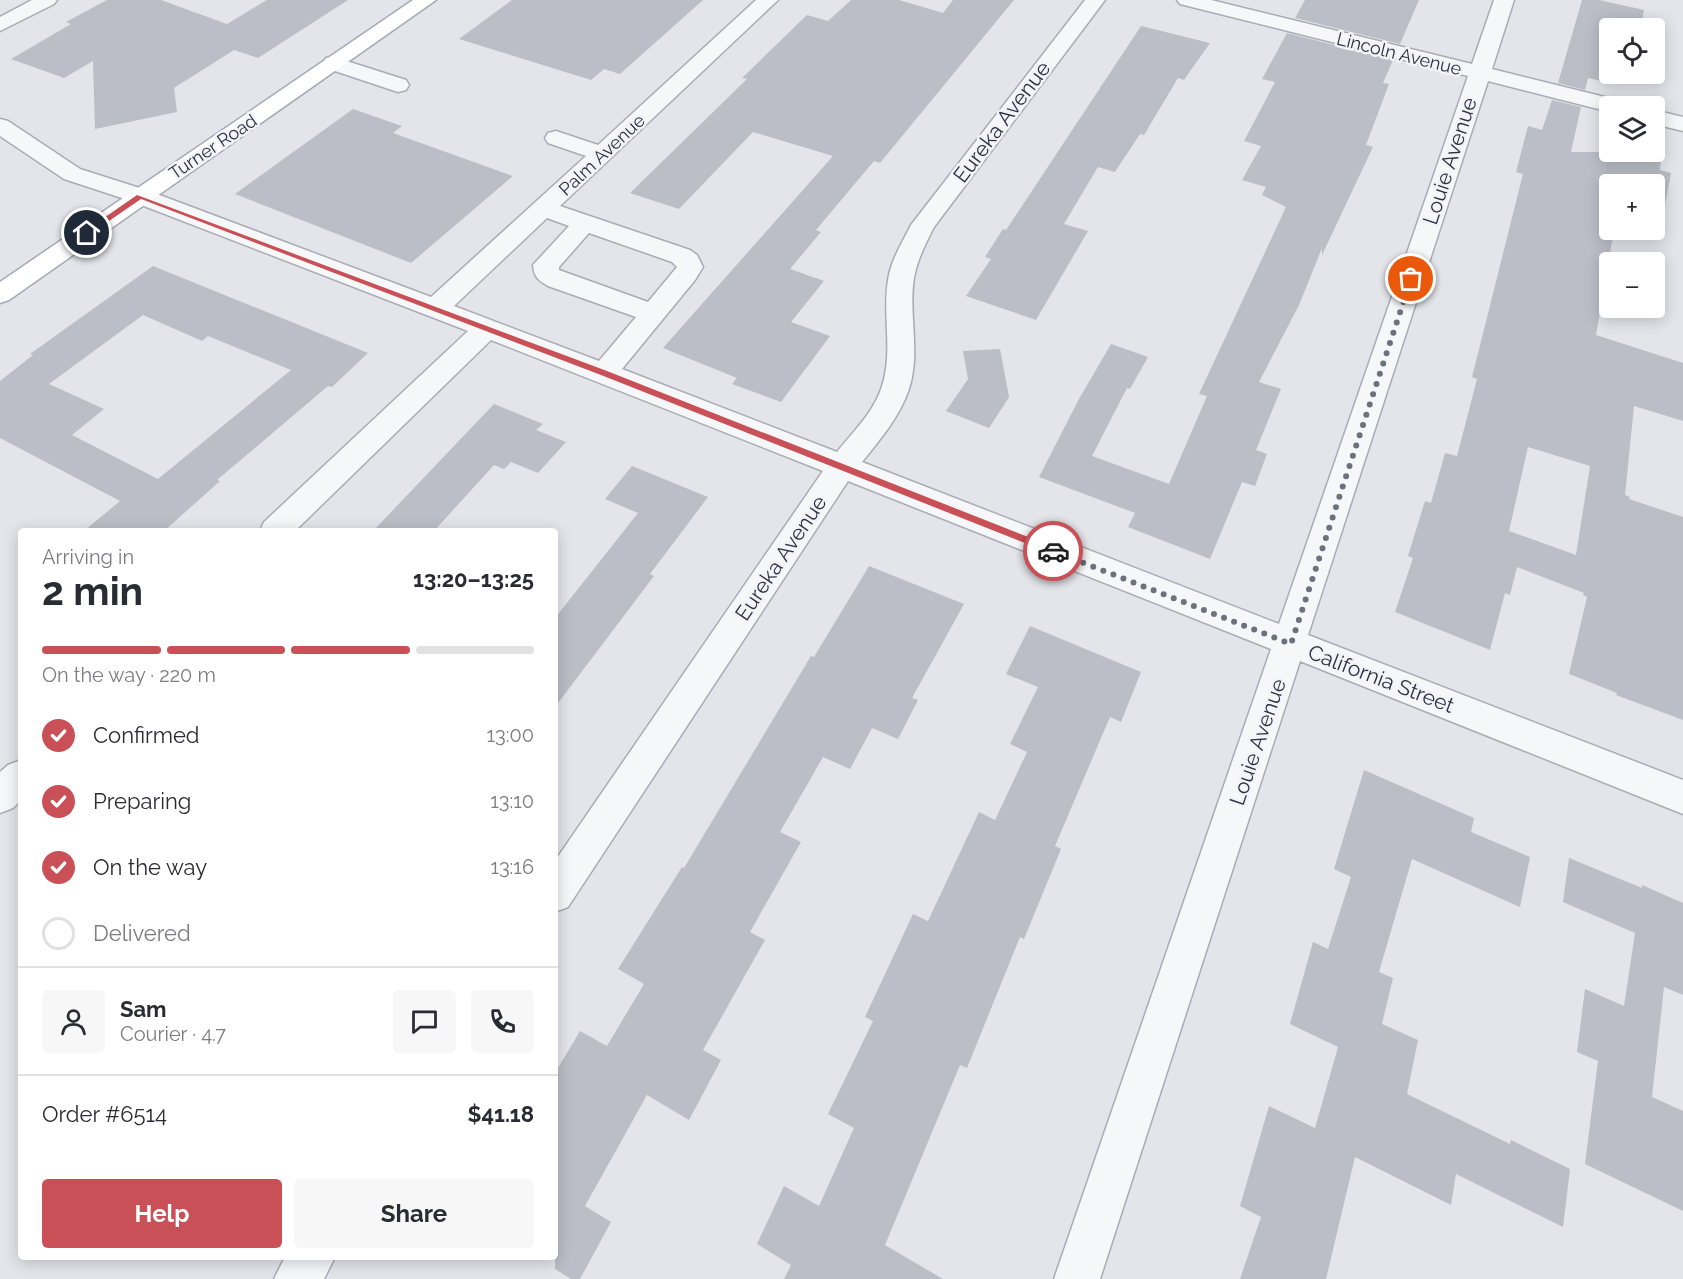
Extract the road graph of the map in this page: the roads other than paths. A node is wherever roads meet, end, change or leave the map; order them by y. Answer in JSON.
{"nodes":[{"id":1,"x":46,"y":0,"type":"edge"},
{"id":2,"x":426,"y":0,"type":"edge"},
{"id":3,"x":768,"y":0,"type":"edge"},
{"id":4,"x":1095,"y":0,"type":"edge"},
{"id":5,"x":1187,"y":0,"type":"edge"},
{"id":6,"x":1504,"y":0,"type":"edge"},
{"id":7,"x":0,"y":25,"type":"edge"},
{"id":8,"x":334,"y":63,"type":"junction"},
{"id":9,"x":1479,"y":74,"type":"junction"},
{"id":10,"x":398,"y":85,"type":"dead end"},
{"id":11,"x":1599,"y":103,"type":"edge"},
{"id":12,"x":1665,"y":120,"type":"edge"},
{"id":13,"x":1683,"y":124,"type":"edge"},
{"id":14,"x":0,"y":126,"type":"edge"},
{"id":15,"x":556,"y":138,"type":"dead end"},
{"id":16,"x":604,"y":154,"type":"junction"},
{"id":17,"x":140,"y":196,"type":"junction"},
{"id":18,"x":544,"y":209,"type":"junction"},
{"id":19,"x":585,"y":223,"type":"junction"},
{"id":20,"x":0,"y":294,"type":"edge"},
{"id":21,"x":435,"y":309,"type":"junction"},
{"id":22,"x":653,"y":313,"type":"junction"},
{"id":23,"x":486,"y":328,"type":"junction"},
{"id":24,"x":604,"y":373,"type":"junction"},
{"id":25,"x":841,"y":468,"type":"junction"},
{"id":26,"x":278,"y":528,"type":"edge"},
{"id":27,"x":1291,"y":644,"type":"junction"},
{"id":28,"x":18,"y":779,"type":"edge"},
{"id":29,"x":0,"y":796,"type":"edge"},
{"id":30,"x":1683,"y":797,"type":"edge"},
{"id":31,"x":558,"y":890,"type":"edge"},
{"id":32,"x":310,"y":1260,"type":"edge"},
{"id":33,"x":297,"y":1279,"type":"edge"},
{"id":34,"x":1077,"y":1279,"type":"edge"}],
"edges":[{"from":1,"to":7,"type":"street"},
{"from":2,"to":8,"type":"main road","name":"Turner Road"},
{"from":3,"to":16,"type":"street","name":"Palm Avenue"},
{"from":4,"to":25,"type":"street","name":"Eureka Avenue"},
{"from":5,"to":9,"type":"street","name":"Lincoln Avenue"},
{"from":6,"to":9,"type":"street","name":"Louie Avenue"},
{"from":8,"to":10,"type":"street"},
{"from":8,"to":17,"type":"main road","name":"Turner Road"},
{"from":9,"to":11,"type":"street","name":"Lincoln Avenue"},
{"from":9,"to":27,"type":"street","name":"Louie Avenue"},
{"from":12,"to":13,"type":"street"},
{"from":14,"to":17,"type":"street","name":"California Street"},
{"from":15,"to":16,"type":"street"},
{"from":16,"to":18,"type":"street","name":"Palm Avenue"},
{"from":17,"to":20,"type":"main road","name":"Turner Road"},
{"from":17,"to":21,"type":"street","name":"California Street"},
{"from":18,"to":19,"type":"street"},
{"from":18,"to":21,"type":"street","name":"Palm Avenue"},
{"from":19,"to":22,"type":"street"},
{"from":19,"to":22,"type":"street"},
{"from":21,"to":23,"type":"street","name":"California Street"},
{"from":22,"to":24,"type":"street"},
{"from":23,"to":24,"type":"street","name":"California Street"},
{"from":23,"to":26,"type":"street"},
{"from":24,"to":25,"type":"street","name":"California Street"},
{"from":25,"to":27,"type":"street","name":"California Street"},
{"from":25,"to":31,"type":"street","name":"Eureka Avenue"},
{"from":27,"to":30,"type":"street","name":"California Street"},
{"from":27,"to":34,"type":"street","name":"Louie Avenue"},
{"from":28,"to":29,"type":"street"},
{"from":32,"to":33,"type":"street"}]}
